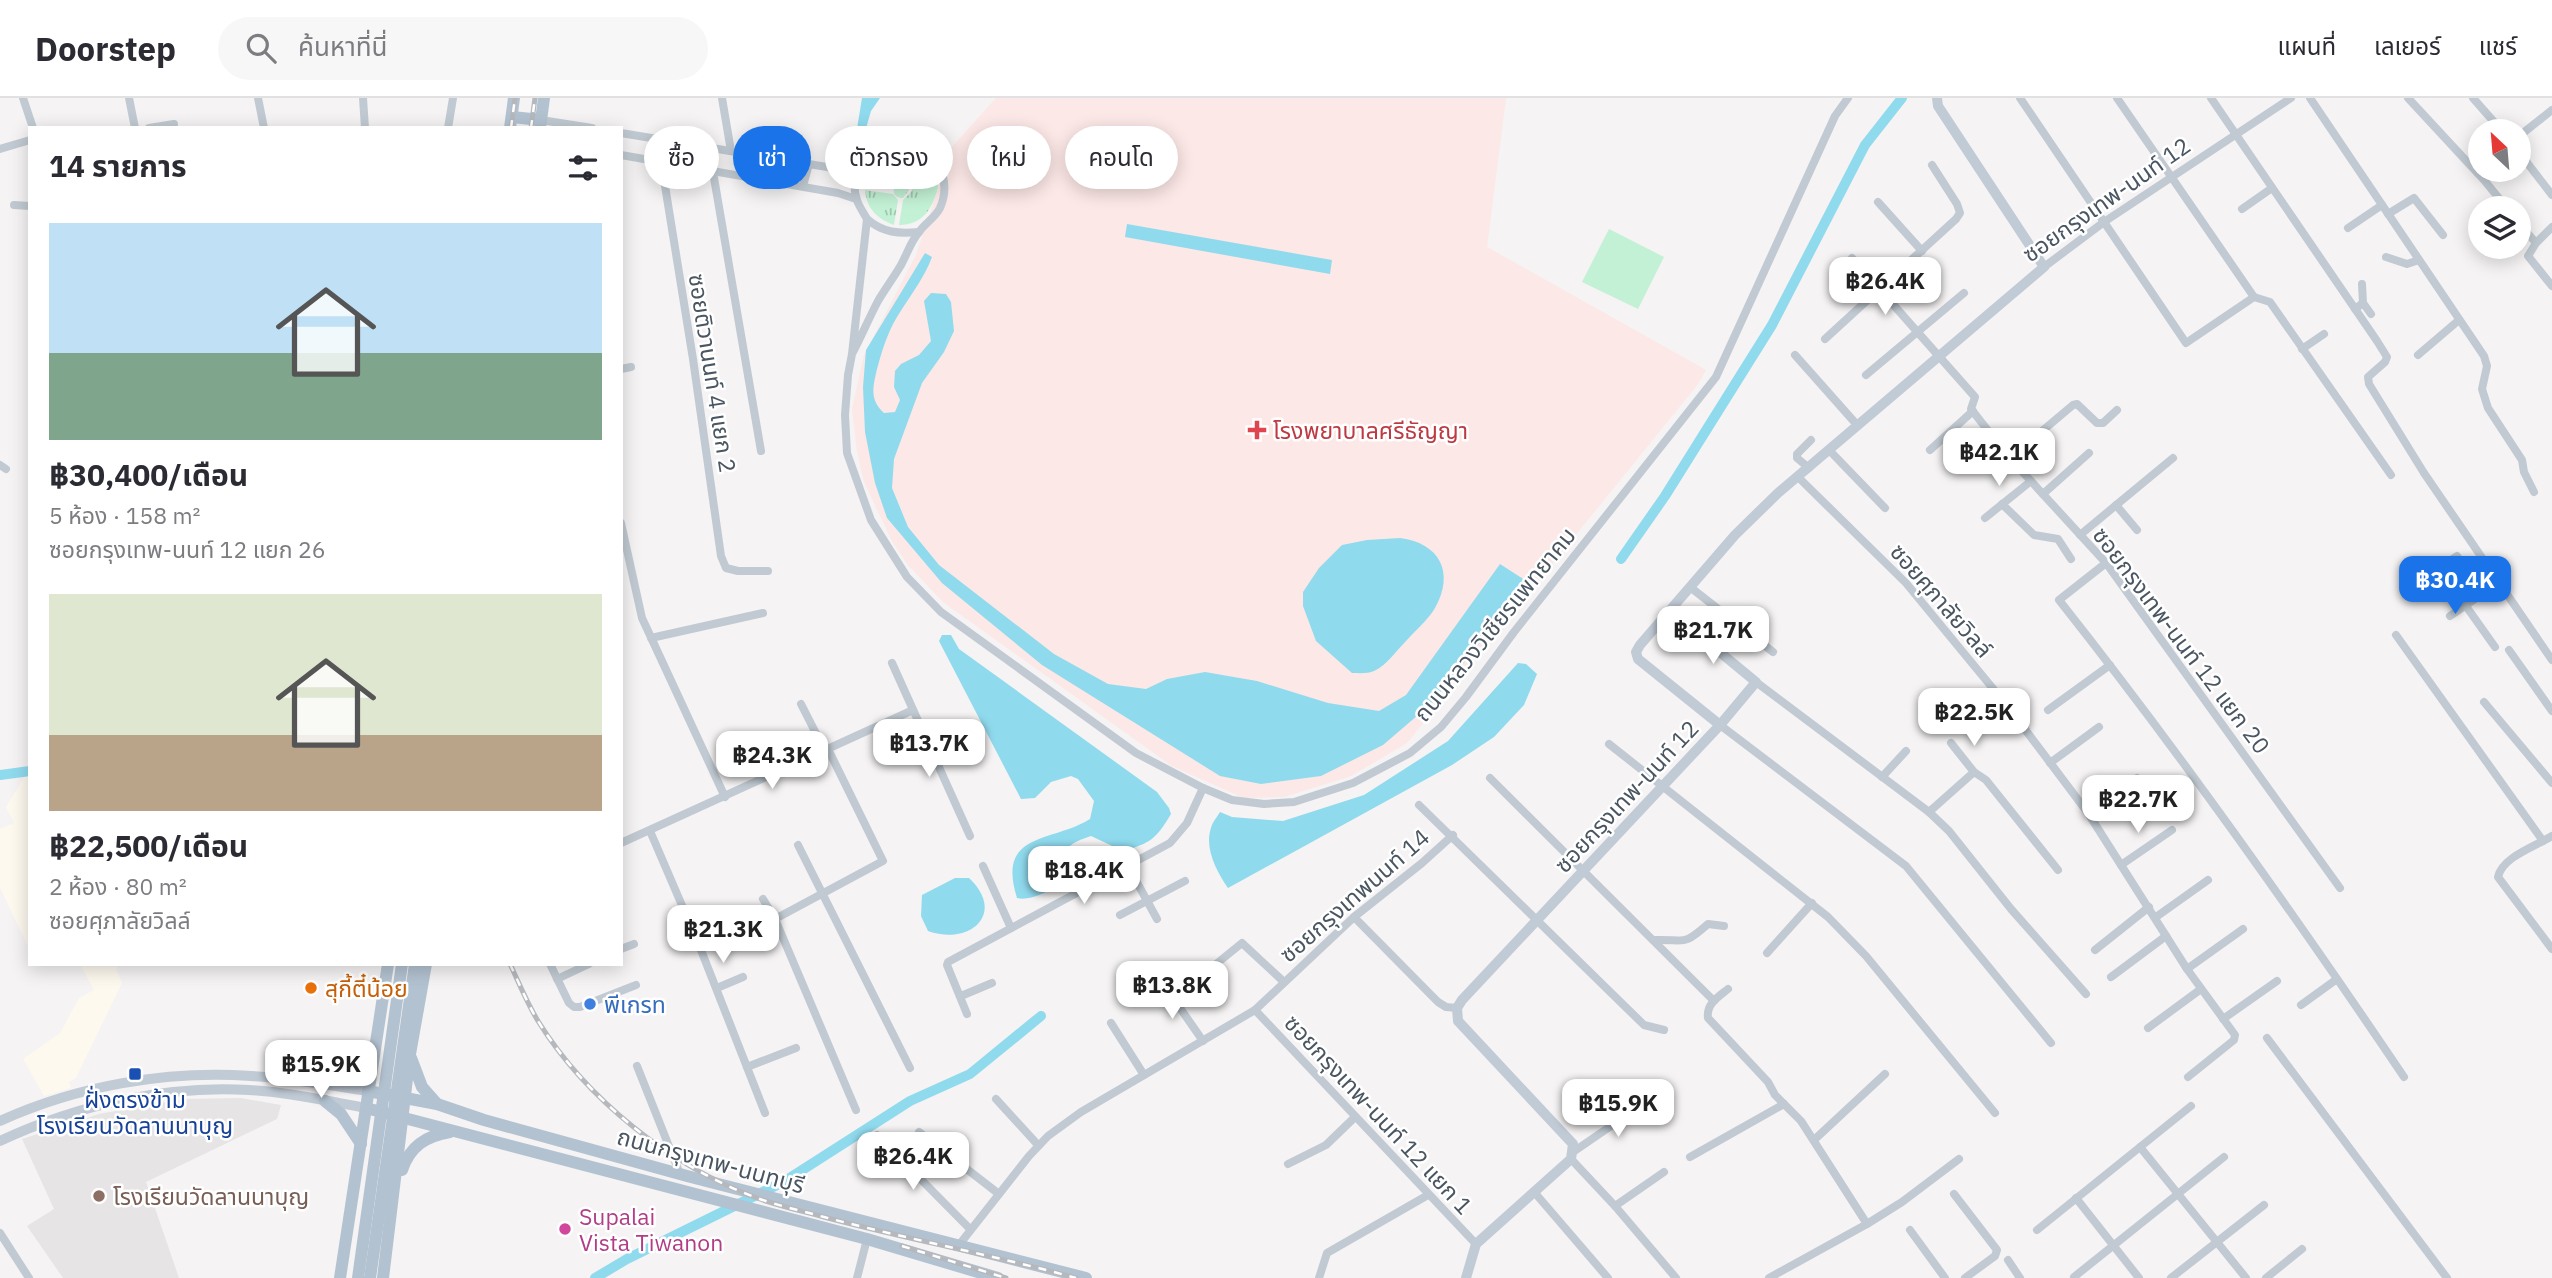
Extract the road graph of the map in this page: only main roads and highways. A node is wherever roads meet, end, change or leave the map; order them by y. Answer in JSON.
{"nodes":[{"id":1,"x":514,"y":98,"type":"edge"},
{"id":2,"x":544,"y":98,"type":"edge"},
{"id":3,"x":511,"y":122,"type":"edge"},
{"id":4,"x":540,"y":124,"type":"edge"},
{"id":5,"x":388,"y":966,"type":"edge"},
{"id":6,"x":402,"y":966,"type":"edge"},
{"id":7,"x":415,"y":966,"type":"edge"},
{"id":8,"x":426,"y":966,"type":"edge"},
{"id":9,"x":375,"y":1046,"type":"junction"},
{"id":10,"x":410,"y":1055,"type":"junction"},
{"id":11,"x":368,"y":1091,"type":"junction"},
{"id":12,"x":404,"y":1098,"type":"junction"},
{"id":13,"x":325,"y":1101,"type":"road end"},
{"id":14,"x":437,"y":1104,"type":"junction"},
{"id":15,"x":366,"y":1108,"type":"junction"},
{"id":16,"x":402,"y":1117,"type":"junction"},
{"id":17,"x":457,"y":1131,"type":"junction"},
{"id":18,"x":361,"y":1144,"type":"junction"},
{"id":19,"x":358,"y":1160,"type":"junction"},
{"id":20,"x":397,"y":1169,"type":"junction"},
{"id":21,"x":684,"y":1175,"type":"junction"},
{"id":22,"x":394,"y":1190,"type":"junction"},
{"id":23,"x":680,"y":1190,"type":"junction"},
{"id":24,"x":340,"y":1278,"type":"edge"},
{"id":25,"x":358,"y":1278,"type":"edge"},
{"id":26,"x":370,"y":1278,"type":"edge"},
{"id":27,"x":383,"y":1278,"type":"edge"},
{"id":28,"x":998,"y":1278,"type":"edge"},
{"id":29,"x":1086,"y":1278,"type":"edge"}],
"edges":[{"from":1,"to":3,"type":"main road"},
{"from":2,"to":4,"type":"main road"},
{"from":3,"to":4,"type":"main road"},
{"from":5,"to":9,"type":"main road"},
{"from":6,"to":25,"type":"main road","bridge":true},
{"from":7,"to":26,"type":"main road","bridge":true},
{"from":8,"to":10,"type":"main road"},
{"from":9,"to":10,"type":"main road"},
{"from":9,"to":11,"type":"main road"},
{"from":10,"to":12,"type":"main road"},
{"from":10,"to":14,"type":"main road"},
{"from":11,"to":12,"type":"main road","name":"ถนนกรุงเทพ-นนทบุรี"},
{"from":11,"to":15,"type":"main road"},
{"from":12,"to":14,"type":"main road","name":"ถนนกรุงเทพ-นนทบุรี"},
{"from":12,"to":16,"type":"main road"},
{"from":13,"to":18,"type":"main road"},
{"from":14,"to":21,"type":"main road","name":"ถนนกรุงเทพ-นนทบุรี"},
{"from":15,"to":16,"type":"main road","name":"ถนนกรุงเทพ-นนทบุรี"},
{"from":15,"to":18,"type":"main road"},
{"from":16,"to":17,"type":"main road","name":"ถนนกรุงเทพ-นนทบุรี"},
{"from":16,"to":20,"type":"main road"},
{"from":17,"to":22,"type":"main road"},
{"from":17,"to":23,"type":"main road","name":"ถนนกรุงเทพ-นนทบุรี"},
{"from":18,"to":19,"type":"main road"},
{"from":19,"to":20,"type":"main road"},
{"from":19,"to":24,"type":"main road"},
{"from":20,"to":22,"type":"main road"},
{"from":21,"to":23,"type":"main road"},
{"from":21,"to":29,"type":"main road","name":"ถนนกรุงเทพ-นนทบุรี"},
{"from":22,"to":27,"type":"main road"},
{"from":23,"to":28,"type":"main road","name":"ถนนกรุงเทพ-นนทบุรี"}]}
